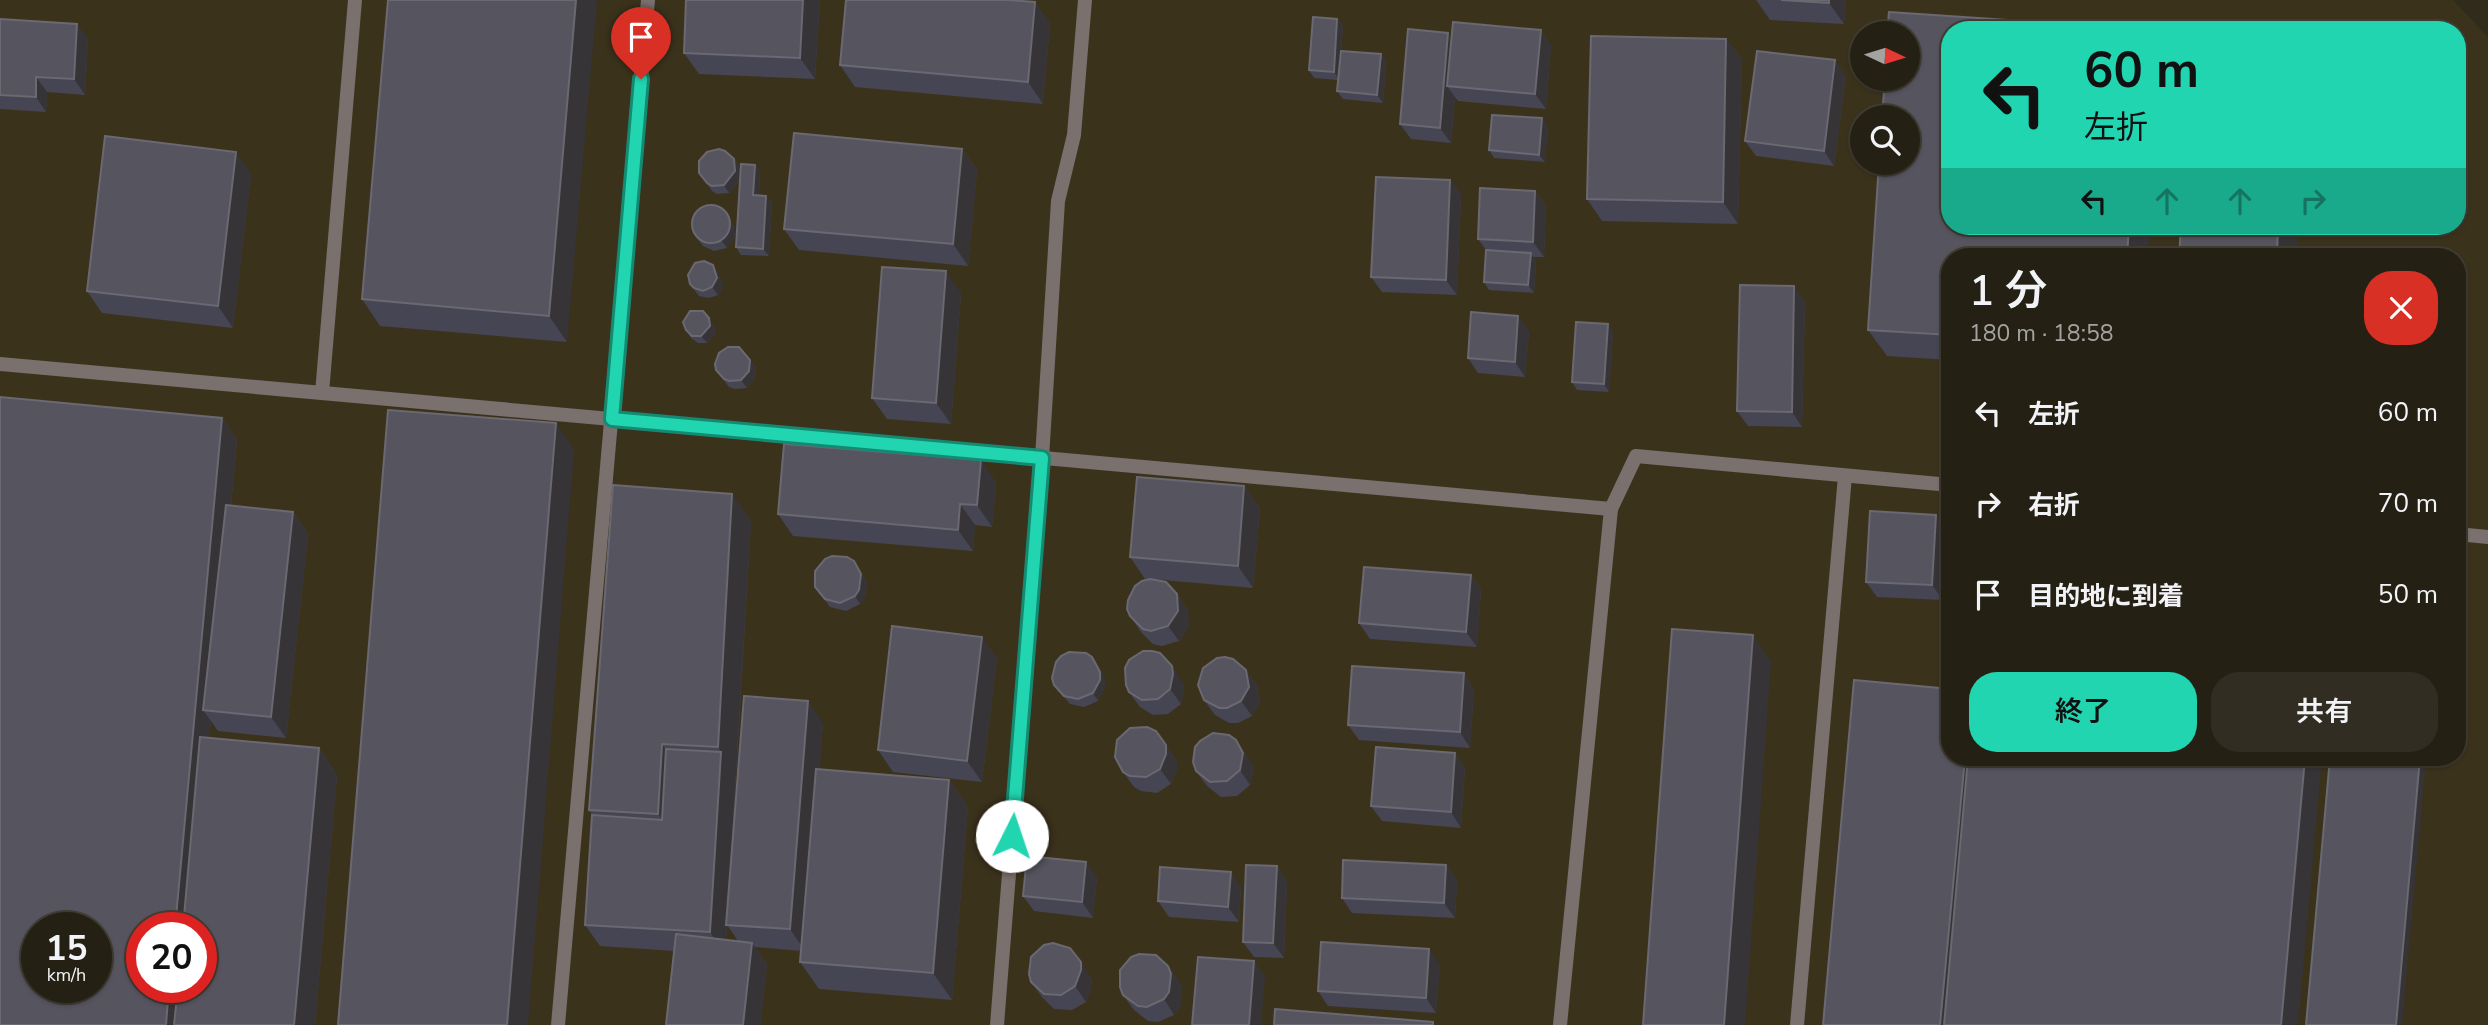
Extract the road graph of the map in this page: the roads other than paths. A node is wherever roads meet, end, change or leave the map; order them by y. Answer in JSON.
{"nodes":[{"id":1,"x":355,"y":0,"type":"edge"},
{"id":2,"x":648,"y":0,"type":"edge"},
{"id":3,"x":1086,"y":0,"type":"edge"},
{"id":4,"x":0,"y":364,"type":"edge"},
{"id":5,"x":322,"y":393,"type":"junction"},
{"id":6,"x":612,"y":419,"type":"junction"},
{"id":7,"x":1042,"y":458,"type":"junction"},
{"id":8,"x":1845,"y":475,"type":"junction"},
{"id":9,"x":1941,"y":484,"type":"edge"},
{"id":10,"x":1611,"y":509,"type":"junction"},
{"id":11,"x":2466,"y":535,"type":"edge"},
{"id":12,"x":2488,"y":537,"type":"edge"},
{"id":13,"x":558,"y":1025,"type":"edge"},
{"id":14,"x":997,"y":1025,"type":"edge"},
{"id":15,"x":1560,"y":1025,"type":"edge"},
{"id":16,"x":1797,"y":1025,"type":"edge"}],
"edges":[{"from":1,"to":5,"type":"lane"},
{"from":2,"to":6,"type":"lane"},
{"from":3,"to":7,"type":"lane"},
{"from":4,"to":5,"type":"lane"},
{"from":5,"to":6,"type":"lane"},
{"from":6,"to":7,"type":"lane"},
{"from":6,"to":13,"type":"lane"},
{"from":7,"to":10,"type":"lane"},
{"from":7,"to":14,"type":"lane"},
{"from":8,"to":9,"type":"lane"},
{"from":8,"to":10,"type":"lane"},
{"from":8,"to":16,"type":"lane"},
{"from":10,"to":15,"type":"lane"},
{"from":11,"to":12,"type":"lane"}]}
